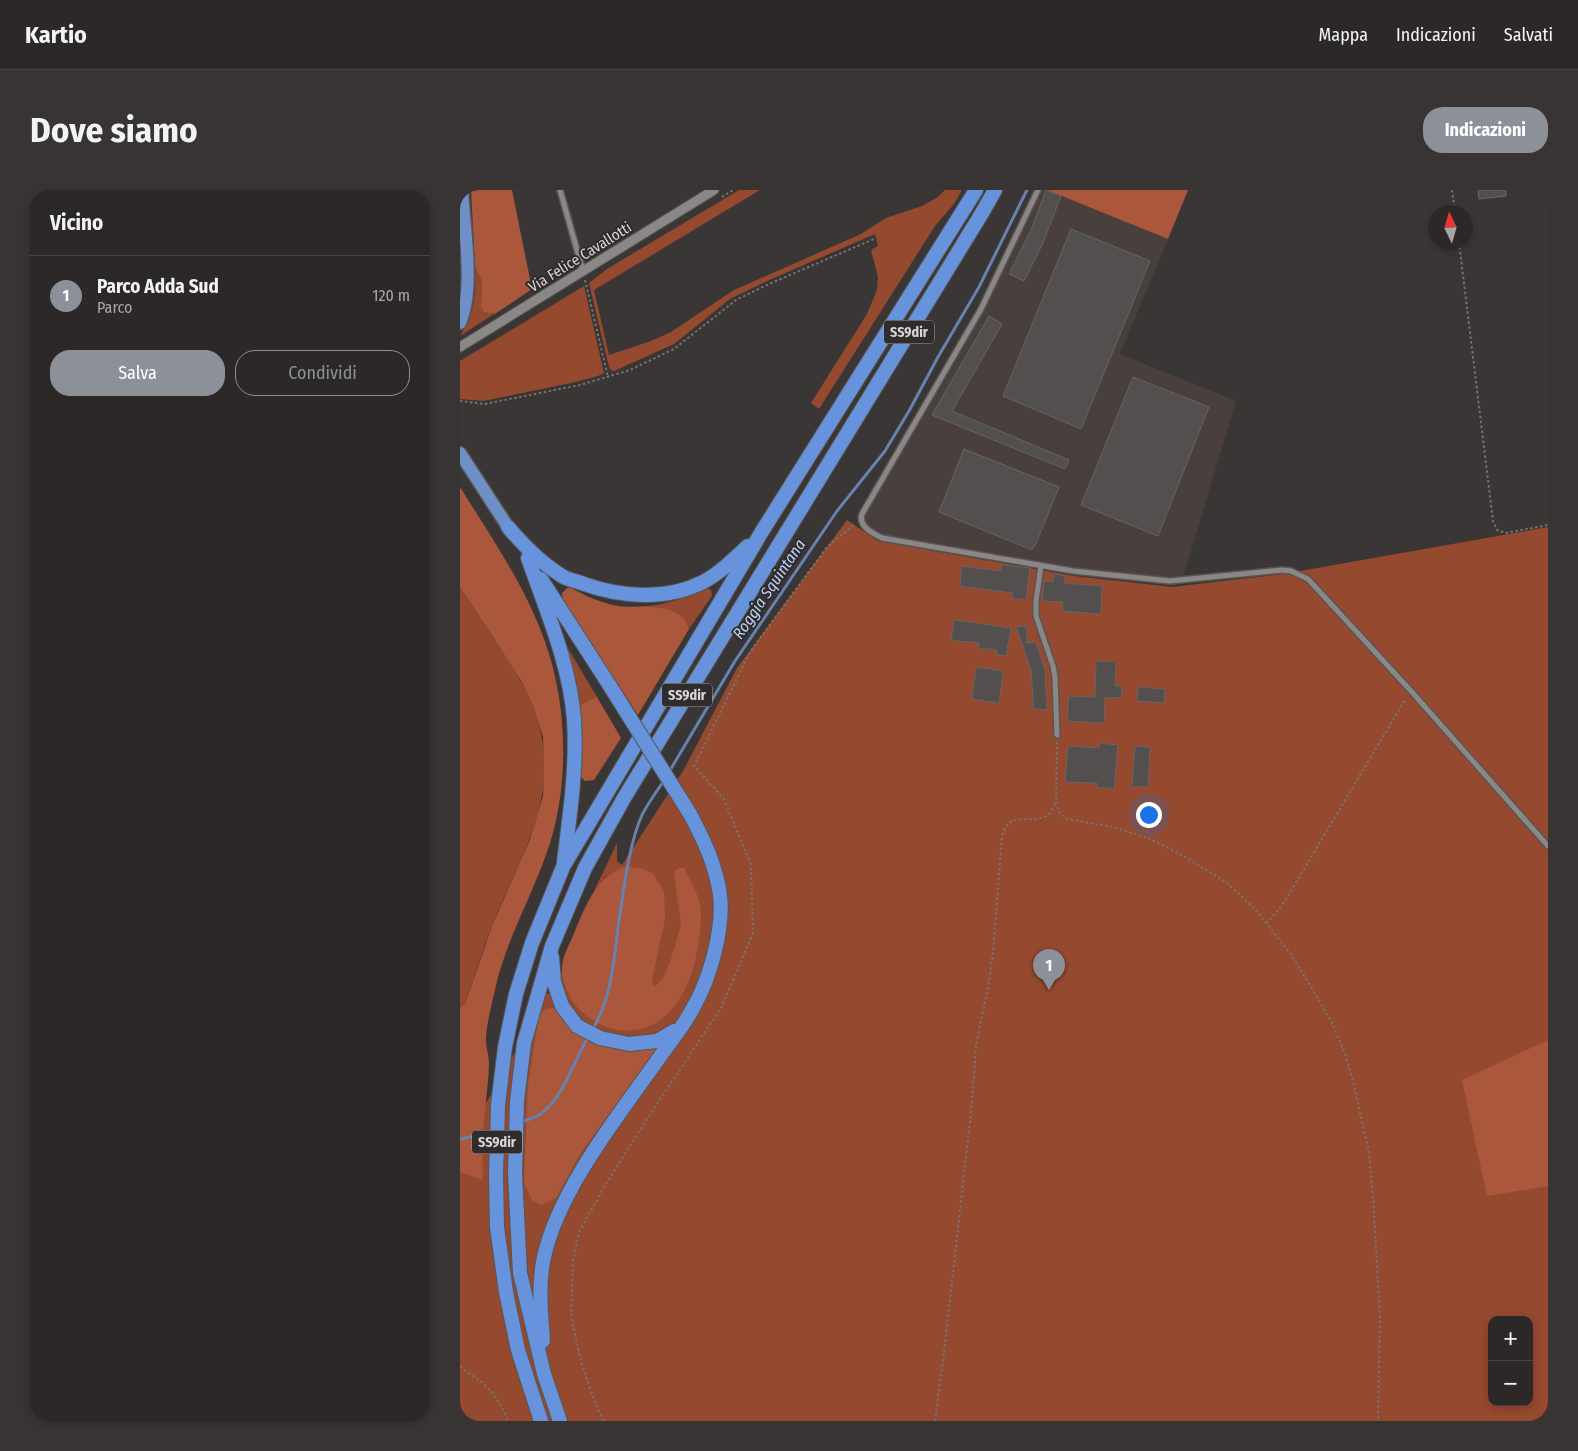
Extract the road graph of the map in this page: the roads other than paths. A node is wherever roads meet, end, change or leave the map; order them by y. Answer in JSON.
{"nodes":[{"id":1,"x":462,"y":190,"type":"edge"},
{"id":2,"x":560,"y":190,"type":"edge"},
{"id":3,"x":714,"y":190,"type":"edge"},
{"id":4,"x":976,"y":190,"type":"edge"},
{"id":5,"x":995,"y":190,"type":"edge"},
{"id":6,"x":1038,"y":190,"type":"edge"},
{"id":7,"x":583,"y":272,"type":"junction"},
{"id":8,"x":460,"y":323,"type":"edge"},
{"id":9,"x":460,"y":347,"type":"edge"},
{"id":10,"x":460,"y":453,"type":"edge"},
{"id":11,"x":508,"y":528,"type":"junction"},
{"id":12,"x":761,"y":534,"type":"junction"},
{"id":13,"x":528,"y":558,"type":"junction"},
{"id":14,"x":1041,"y":566,"type":"junction"},
{"id":15,"x":1057,"y":735,"type":"road end"},
{"id":16,"x":1548,"y":846,"type":"edge"},
{"id":17,"x":563,"y":867,"type":"junction"},
{"id":18,"x":552,"y":946,"type":"junction"},
{"id":19,"x":680,"y":1027,"type":"junction"},
{"id":20,"x":544,"y":1374,"type":"junction"},
{"id":21,"x":541,"y":1421,"type":"edge"},
{"id":22,"x":560,"y":1421,"type":"edge"}],
"edges":[{"from":1,"to":8,"type":"main road"},
{"from":2,"to":7,"type":"street"},
{"from":3,"to":7,"type":"street","name":"Via Felice Cavallotti"},
{"from":4,"to":12,"type":"highway","number":"SS9dir"},
{"from":5,"to":18,"type":"highway","number":"SS9dir"},
{"from":6,"to":14,"type":"street"},
{"from":7,"to":9,"type":"street","name":"Via Felice Cavallotti"},
{"from":10,"to":11,"type":"main road"},
{"from":11,"to":12,"type":"highway"},
{"from":11,"to":13,"type":"highway"},
{"from":12,"to":17,"type":"highway","number":"SS9dir"},
{"from":13,"to":17,"type":"highway"},
{"from":13,"to":19,"type":"highway","bridge":true},
{"from":14,"to":15,"type":"street"},
{"from":14,"to":16,"type":"street"},
{"from":17,"to":21,"type":"highway","number":"SS9dir"},
{"from":18,"to":19,"type":"highway"},
{"from":18,"to":20,"type":"highway","number":"SS9dir"},
{"from":19,"to":20,"type":"highway"},
{"from":20,"to":22,"type":"highway"}]}
